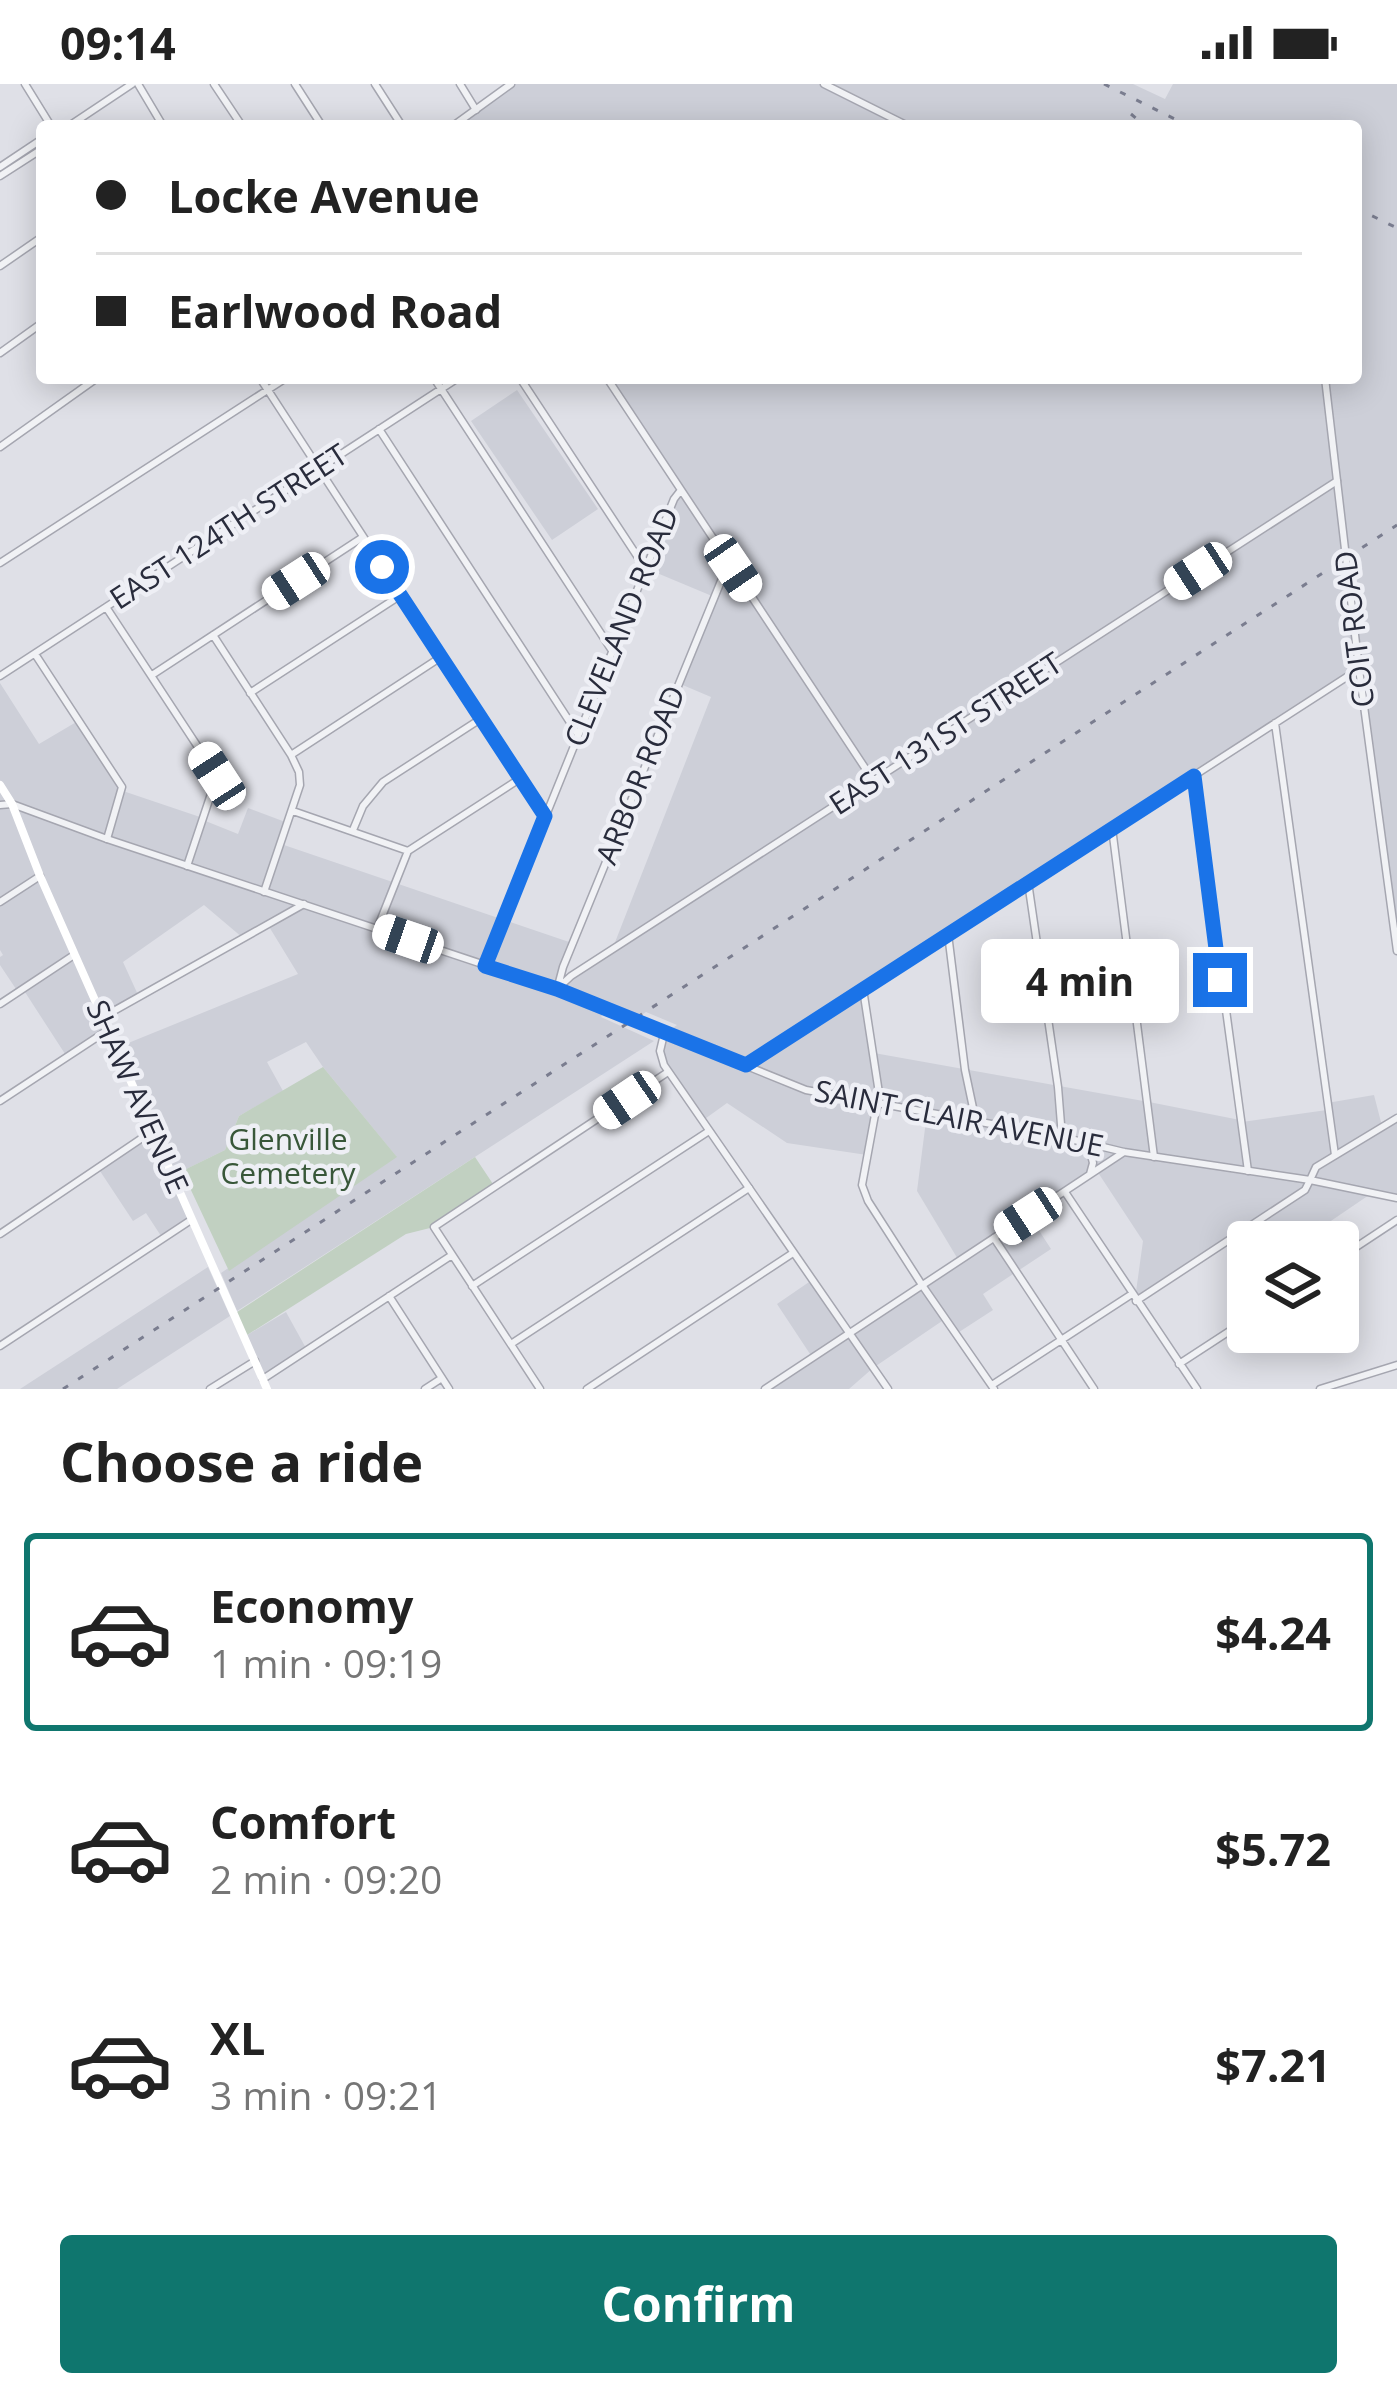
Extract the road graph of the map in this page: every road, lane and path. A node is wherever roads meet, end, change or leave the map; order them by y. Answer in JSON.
{"nodes":[{"id":1,"x":25,"y":84,"type":"edge"},
{"id":2,"x":135,"y":84,"type":"edge"},
{"id":3,"x":214,"y":84,"type":"edge"},
{"id":4,"x":295,"y":84,"type":"edge"},
{"id":5,"x":375,"y":84,"type":"edge"},
{"id":6,"x":460,"y":84,"type":"edge"},
{"id":7,"x":511,"y":84,"type":"edge"},
{"id":8,"x":824,"y":84,"type":"edge"},
{"id":9,"x":837,"y":84,"type":"edge"},
{"id":10,"x":848,"y":96,"type":"junction"},
{"id":11,"x":476,"y":110,"type":"junction"},
{"id":12,"x":47,"y":120,"type":"edge"},
{"id":13,"x":78,"y":120,"type":"edge"},
{"id":14,"x":159,"y":120,"type":"edge"},
{"id":15,"x":238,"y":120,"type":"edge"},
{"id":16,"x":318,"y":120,"type":"edge"},
{"id":17,"x":398,"y":120,"type":"edge"},
{"id":18,"x":462,"y":120,"type":"edge"},
{"id":19,"x":896,"y":120,"type":"edge"},
{"id":20,"x":36,"y":144,"type":"edge"},
{"id":21,"x":36,"y":152,"type":"edge"},
{"id":22,"x":0,"y":171,"type":"edge"},
{"id":23,"x":36,"y":242,"type":"edge"},
{"id":24,"x":0,"y":266,"type":"edge"},
{"id":25,"x":36,"y":327,"type":"edge"},
{"id":26,"x":0,"y":352,"type":"edge"},
{"id":27,"x":89,"y":384,"type":"edge"},
{"id":28,"x":264,"y":384,"type":"edge"},
{"id":29,"x":277,"y":384,"type":"edge"},
{"id":30,"x":438,"y":384,"type":"edge"},
{"id":31,"x":449,"y":384,"type":"edge"},
{"id":32,"x":524,"y":384,"type":"edge"},
{"id":33,"x":611,"y":384,"type":"edge"},
{"id":34,"x":1326,"y":384,"type":"edge"},
{"id":35,"x":441,"y":389,"type":"junction"},
{"id":36,"x":268,"y":390,"type":"junction"},
{"id":37,"x":379,"y":429,"type":"junction"},
{"id":38,"x":0,"y":447,"type":"edge"},
{"id":39,"x":318,"y":469,"type":"junction"},
{"id":40,"x":1337,"y":481,"type":"junction"},
{"id":41,"x":681,"y":490,"type":"junction"},
{"id":42,"x":363,"y":537,"type":"junction"},
{"id":43,"x":729,"y":562,"type":"junction"},
{"id":44,"x":0,"y":563,"type":"edge"},
{"id":45,"x":645,"y":568,"type":"junction"},
{"id":46,"x":401,"y":595,"type":"junction"},
{"id":47,"x":106,"y":608,"type":"junction"},
{"id":48,"x":213,"y":635,"type":"junction"},
{"id":49,"x":611,"y":649,"type":"junction"},
{"id":50,"x":35,"y":654,"type":"junction"},
{"id":51,"x":441,"y":657,"type":"junction"},
{"id":52,"x":1358,"y":669,"type":"junction"},
{"id":53,"x":152,"y":675,"type":"junction"},
{"id":54,"x":0,"y":676,"type":"edge"},
{"id":55,"x":250,"y":692,"type":"junction"},
{"id":56,"x":482,"y":718,"type":"junction"},
{"id":57,"x":1275,"y":723,"type":"junction"},
{"id":58,"x":578,"y":734,"type":"junction"},
{"id":59,"x":291,"y":754,"type":"junction"},
{"id":60,"x":1194,"y":776,"type":"junction"},
{"id":61,"x":521,"y":778,"type":"junction"},
{"id":62,"x":873,"y":781,"type":"junction"},
{"id":63,"x":0,"y":785,"type":"edge"},
{"id":64,"x":12,"y":804,"type":"junction"},
{"id":65,"x":0,"y":805,"type":"edge"},
{"id":66,"x":292,"y":811,"type":"junction"},
{"id":67,"x":545,"y":816,"type":"junction"},
{"id":68,"x":1112,"y":828,"type":"junction"},
{"id":69,"x":353,"y":830,"type":"junction"},
{"id":70,"x":107,"y":839,"type":"junction"},
{"id":71,"x":408,"y":851,"type":"junction"},
{"id":72,"x":188,"y":866,"type":"junction"},
{"id":73,"x":40,"y":876,"type":"junction"},
{"id":74,"x":1028,"y":882,"type":"junction"},
{"id":75,"x":264,"y":892,"type":"junction"},
{"id":76,"x":0,"y":902,"type":"edge"},
{"id":77,"x":304,"y":904,"type":"junction"},
{"id":78,"x":377,"y":928,"type":"junction"},
{"id":79,"x":948,"y":934,"type":"junction"},
{"id":80,"x":1397,"y":951,"type":"edge"},
{"id":81,"x":74,"y":955,"type":"junction"},
{"id":82,"x":485,"y":966,"type":"junction"},
{"id":83,"x":557,"y":989,"type":"junction"},
{"id":84,"x":863,"y":989,"type":"junction"},
{"id":85,"x":0,"y":1004,"type":"edge"},
{"id":86,"x":102,"y":1017,"type":"junction"},
{"id":87,"x":108,"y":1030,"type":"junction"},
{"id":88,"x":664,"y":1034,"type":"junction"},
{"id":89,"x":746,"y":1065,"type":"junction"},
{"id":90,"x":668,"y":1072,"type":"junction"},
{"id":91,"x":0,"y":1101,"type":"edge"},
{"id":92,"x":878,"y":1103,"type":"junction"},
{"id":93,"x":1397,"y":1118,"type":"edge"},
{"id":94,"x":976,"y":1123,"type":"junction"},
{"id":95,"x":709,"y":1131,"type":"junction"},
{"id":96,"x":152,"y":1132,"type":"junction"},
{"id":97,"x":1062,"y":1137,"type":"junction"},
{"id":98,"x":1088,"y":1143,"type":"junction"},
{"id":99,"x":1124,"y":1152,"type":"junction"},
{"id":100,"x":1335,"y":1155,"type":"junction"},
{"id":101,"x":1154,"y":1156,"type":"junction"},
{"id":102,"x":1248,"y":1171,"type":"junction"},
{"id":103,"x":1089,"y":1175,"type":"junction"},
{"id":104,"x":1310,"y":1180,"type":"junction"},
{"id":105,"x":749,"y":1188,"type":"junction"},
{"id":106,"x":1065,"y":1192,"type":"junction"},
{"id":107,"x":1397,"y":1198,"type":"edge"},
{"id":108,"x":191,"y":1220,"type":"junction"},
{"id":109,"x":1397,"y":1220,"type":"edge"},
{"id":110,"x":0,"y":1234,"type":"edge"},
{"id":111,"x":994,"y":1238,"type":"junction"},
{"id":112,"x":1359,"y":1245,"type":"edge"},
{"id":113,"x":793,"y":1253,"type":"junction"},
{"id":114,"x":452,"y":1255,"type":"junction"},
{"id":115,"x":922,"y":1285,"type":"junction"},
{"id":116,"x":472,"y":1286,"type":"junction"},
{"id":117,"x":389,"y":1296,"type":"junction"},
{"id":118,"x":1134,"y":1298,"type":"junction"},
{"id":119,"x":1227,"y":1332,"type":"edge"},
{"id":120,"x":849,"y":1334,"type":"junction"},
{"id":121,"x":1060,"y":1340,"type":"junction"},
{"id":122,"x":510,"y":1345,"type":"junction"},
{"id":123,"x":0,"y":1346,"type":"edge"},
{"id":124,"x":255,"y":1361,"type":"junction"},
{"id":125,"x":1179,"y":1364,"type":"junction"},
{"id":126,"x":1397,"y":1365,"type":"edge"},
{"id":127,"x":442,"y":1378,"type":"junction"},
{"id":128,"x":265,"y":1384,"type":"edge"},
{"id":129,"x":993,"y":1387,"type":"edge"},
{"id":130,"x":210,"y":1389,"type":"edge"},
{"id":131,"x":425,"y":1389,"type":"edge"},
{"id":132,"x":449,"y":1389,"type":"edge"},
{"id":133,"x":540,"y":1389,"type":"edge"},
{"id":134,"x":587,"y":1389,"type":"edge"},
{"id":135,"x":765,"y":1389,"type":"edge"},
{"id":136,"x":888,"y":1389,"type":"edge"},
{"id":137,"x":1094,"y":1389,"type":"edge"},
{"id":138,"x":1197,"y":1389,"type":"edge"},
{"id":139,"x":1320,"y":1389,"type":"edge"}],
"edges":[{"from":1,"to":12,"type":"street"},
{"from":2,"to":13,"type":"street"},
{"from":2,"to":14,"type":"street"},
{"from":3,"to":15,"type":"street"},
{"from":4,"to":16,"type":"street"},
{"from":5,"to":17,"type":"street"},
{"from":6,"to":11,"type":"street"},
{"from":7,"to":11,"type":"street"},
{"from":8,"to":10,"type":"street"},
{"from":9,"to":10,"type":"street"},
{"from":10,"to":19,"type":"street"},
{"from":11,"to":18,"type":"street"},
{"from":20,"to":22,"type":"street"},
{"from":21,"to":22,"type":"street"},
{"from":23,"to":24,"type":"street"},
{"from":25,"to":26,"type":"street"},
{"from":27,"to":38,"type":"street"},
{"from":28,"to":36,"type":"street"},
{"from":29,"to":36,"type":"street"},
{"from":30,"to":35,"type":"street"},
{"from":31,"to":35,"type":"street","name":"EAST 124TH STREET"},
{"from":32,"to":45,"type":"street"},
{"from":33,"to":41,"type":"street"},
{"from":34,"to":40,"type":"street","name":"COIT ROAD"},
{"from":35,"to":37,"type":"street","name":"EAST 124TH STREET"},
{"from":35,"to":49,"type":"street"},
{"from":36,"to":39,"type":"street"},
{"from":36,"to":44,"type":"street"},
{"from":37,"to":39,"type":"street","name":"EAST 124TH STREET"},
{"from":37,"to":58,"type":"street"},
{"from":39,"to":42,"type":"street"},
{"from":39,"to":47,"type":"street","name":"EAST 124TH STREET"},
{"from":40,"to":52,"type":"street","name":"COIT ROAD"},
{"from":40,"to":62,"type":"street","name":"EAST 131ST STREET"},
{"from":41,"to":43,"type":"street"},
{"from":41,"to":45,"type":"street","name":"CLEVELAND ROAD"},
{"from":42,"to":46,"type":"street"},
{"from":42,"to":48,"type":"street"},
{"from":43,"to":62,"type":"street"},
{"from":43,"to":83,"type":"street","name":"ARBOR ROAD"},
{"from":45,"to":49,"type":"street","name":"CLEVELAND ROAD"},
{"from":46,"to":51,"type":"street"},
{"from":46,"to":55,"type":"street"},
{"from":47,"to":50,"type":"street","name":"EAST 124TH STREET"},
{"from":47,"to":53,"type":"street"},
{"from":48,"to":53,"type":"street"},
{"from":48,"to":55,"type":"street"},
{"from":49,"to":58,"type":"street","name":"CLEVELAND ROAD"},
{"from":50,"to":54,"type":"street","name":"EAST 124TH STREET"},
{"from":50,"to":70,"type":"street"},
{"from":51,"to":56,"type":"street"},
{"from":51,"to":59,"type":"street"},
{"from":52,"to":57,"type":"street"},
{"from":52,"to":80,"type":"street","name":"COIT ROAD"},
{"from":53,"to":72,"type":"street"},
{"from":55,"to":59,"type":"street"},
{"from":56,"to":61,"type":"street"},
{"from":56,"to":69,"type":"street"},
{"from":57,"to":60,"type":"street"},
{"from":57,"to":100,"type":"street"},
{"from":58,"to":67,"type":"street","name":"CLEVELAND ROAD"},
{"from":59,"to":66,"type":"street"},
{"from":60,"to":68,"type":"street"},
{"from":60,"to":102,"type":"street"},
{"from":61,"to":67,"type":"street"},
{"from":61,"to":71,"type":"street"},
{"from":62,"to":83,"type":"street","name":"EAST 131ST STREET"},
{"from":63,"to":64,"type":"main road"},
{"from":64,"to":65,"type":"street"},
{"from":64,"to":70,"type":"street","name":"SAINT CLAIR AVENUE"},
{"from":64,"to":73,"type":"main road","name":"SHAW AVENUE"},
{"from":66,"to":69,"type":"street"},
{"from":66,"to":75,"type":"street"},
{"from":67,"to":82,"type":"street","name":"CLEVELAND ROAD"},
{"from":68,"to":74,"type":"street"},
{"from":68,"to":101,"type":"street"},
{"from":69,"to":71,"type":"street"},
{"from":70,"to":72,"type":"street","name":"SAINT CLAIR AVENUE"},
{"from":71,"to":78,"type":"street"},
{"from":72,"to":75,"type":"street","name":"SAINT CLAIR AVENUE"},
{"from":73,"to":76,"type":"street"},
{"from":73,"to":81,"type":"main road","name":"SHAW AVENUE"},
{"from":74,"to":79,"type":"street"},
{"from":74,"to":97,"type":"street"},
{"from":75,"to":77,"type":"street","name":"SAINT CLAIR AVENUE"},
{"from":77,"to":78,"type":"street","name":"SAINT CLAIR AVENUE"},
{"from":77,"to":86,"type":"street"},
{"from":78,"to":82,"type":"street","name":"SAINT CLAIR AVENUE"},
{"from":79,"to":84,"type":"street"},
{"from":79,"to":94,"type":"street"},
{"from":81,"to":85,"type":"street"},
{"from":81,"to":86,"type":"main road","name":"SHAW AVENUE"},
{"from":82,"to":83,"type":"street","name":"SAINT CLAIR AVENUE"},
{"from":83,"to":88,"type":"street","name":"SAINT CLAIR AVENUE"},
{"from":84,"to":89,"type":"street"},
{"from":84,"to":92,"type":"street"},
{"from":86,"to":87,"type":"main road","name":"SHAW AVENUE"},
{"from":87,"to":91,"type":"street"},
{"from":87,"to":96,"type":"main road","name":"SHAW AVENUE"},
{"from":88,"to":89,"type":"street","name":"SAINT CLAIR AVENUE"},
{"from":88,"to":90,"type":"street"},
{"from":89,"to":92,"type":"street","name":"SAINT CLAIR AVENUE"},
{"from":90,"to":95,"type":"street"},
{"from":90,"to":114,"type":"street"},
{"from":92,"to":94,"type":"street","name":"SAINT CLAIR AVENUE"},
{"from":92,"to":115,"type":"street"},
{"from":93,"to":100,"type":"street"},
{"from":94,"to":97,"type":"street","name":"SAINT CLAIR AVENUE"},
{"from":95,"to":105,"type":"street"},
{"from":95,"to":116,"type":"street"},
{"from":96,"to":108,"type":"main road","name":"SHAW AVENUE"},
{"from":96,"to":110,"type":"street"},
{"from":97,"to":98,"type":"street","name":"SAINT CLAIR AVENUE"},
{"from":98,"to":99,"type":"street","name":"SAINT CLAIR AVENUE"},
{"from":98,"to":103,"type":"street"},
{"from":99,"to":101,"type":"street","name":"SAINT CLAIR AVENUE"},
{"from":99,"to":103,"type":"street"},
{"from":100,"to":104,"type":"street"},
{"from":101,"to":102,"type":"street","name":"SAINT CLAIR AVENUE"},
{"from":102,"to":104,"type":"street","name":"SAINT CLAIR AVENUE"},
{"from":103,"to":106,"type":"street"},
{"from":104,"to":107,"type":"street","name":"SAINT CLAIR AVENUE"},
{"from":104,"to":118,"type":"street"},
{"from":105,"to":113,"type":"street"},
{"from":105,"to":122,"type":"street"},
{"from":106,"to":111,"type":"street"},
{"from":106,"to":118,"type":"street"},
{"from":108,"to":123,"type":"street"},
{"from":108,"to":124,"type":"main road","name":"SHAW AVENUE"},
{"from":109,"to":112,"type":"street"},
{"from":111,"to":115,"type":"street"},
{"from":111,"to":121,"type":"street"},
{"from":113,"to":120,"type":"street"},
{"from":113,"to":134,"type":"street"},
{"from":114,"to":116,"type":"street"},
{"from":114,"to":117,"type":"street"},
{"from":115,"to":120,"type":"street"},
{"from":115,"to":129,"type":"street"},
{"from":116,"to":122,"type":"street"},
{"from":117,"to":127,"type":"street"},
{"from":117,"to":128,"type":"street"},
{"from":118,"to":121,"type":"street"},
{"from":118,"to":125,"type":"street"},
{"from":119,"to":125,"type":"street"},
{"from":120,"to":135,"type":"street"},
{"from":120,"to":136,"type":"street"},
{"from":121,"to":129,"type":"street"},
{"from":121,"to":137,"type":"street"},
{"from":122,"to":133,"type":"street"},
{"from":124,"to":128,"type":"main road","name":"SHAW AVENUE"},
{"from":124,"to":130,"type":"street"},
{"from":125,"to":138,"type":"street"},
{"from":126,"to":139,"type":"street"},
{"from":127,"to":131,"type":"street"},
{"from":127,"to":132,"type":"street"}]}
